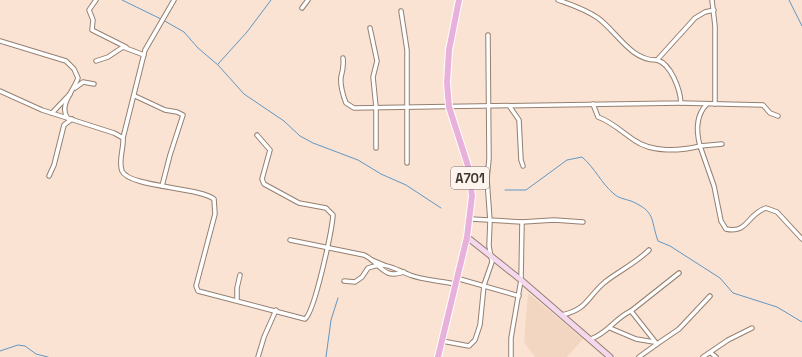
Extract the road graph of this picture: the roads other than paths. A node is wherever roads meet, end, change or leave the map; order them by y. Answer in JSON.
{"nodes":[{"id":1,"x":96,"y":0,"type":"edge"},
{"id":2,"x":174,"y":0,"type":"edge"},
{"id":3,"x":308,"y":0,"type":"edge"},
{"id":4,"x":459,"y":0,"type":"edge"},
{"id":5,"x":558,"y":0,"type":"edge"},
{"id":6,"x":712,"y":0,"type":"edge"},
{"id":7,"x":302,"y":8,"type":"dead end"},
{"id":8,"x":714,"y":10,"type":"junction"},
{"id":9,"x":401,"y":11,"type":"dead end"},
{"id":10,"x":370,"y":28,"type":"dead end"},
{"id":11,"x":488,"y":35,"type":"dead end"},
{"id":12,"x":0,"y":41,"type":"edge"},
{"id":13,"x":126,"y":47,"type":"junction"},
{"id":14,"x":144,"y":55,"type":"junction"},
{"id":15,"x":343,"y":58,"type":"dead end"},
{"id":16,"x":657,"y":60,"type":"junction"},
{"id":17,"x":96,"y":61,"type":"dead end"},
{"id":18,"x":77,"y":81,"type":"junction"},
{"id":19,"x":82,"y":82,"type":"junction"},
{"id":20,"x":94,"y":84,"type":"dead end"},
{"id":21,"x":73,"y":90,"type":"junction"},
{"id":22,"x":0,"y":91,"type":"edge"},
{"id":23,"x":135,"y":96,"type":"junction"},
{"id":24,"x":593,"y":104,"type":"junction"},
{"id":25,"x":681,"y":104,"type":"junction"},
{"id":26,"x":708,"y":104,"type":"junction"},
{"id":27,"x":715,"y":104,"type":"junction"},
{"id":28,"x":376,"y":107,"type":"junction"},
{"id":29,"x":406,"y":107,"type":"junction"},
{"id":30,"x":449,"y":107,"type":"junction"},
{"id":31,"x":488,"y":107,"type":"junction"},
{"id":32,"x":510,"y":107,"type":"junction"},
{"id":33,"x":52,"y":113,"type":"junction"},
{"id":34,"x":778,"y":116,"type":"dead end"},
{"id":35,"x":67,"y":117,"type":"junction"},
{"id":36,"x":72,"y":119,"type":"junction"},
{"id":37,"x":257,"y":135,"type":"dead end"},
{"id":38,"x":123,"y":138,"type":"junction"},
{"id":39,"x":722,"y":144,"type":"dead end"},
{"id":40,"x":700,"y":146,"type":"junction"},
{"id":41,"x":376,"y":148,"type":"dead end"},
{"id":42,"x":407,"y":163,"type":"dead end"},
{"id":43,"x":523,"y":166,"type":"dead end"},
{"id":44,"x":49,"y":176,"type":"dead end"},
{"id":45,"x":162,"y":186,"type":"junction"},
{"id":46,"x":471,"y":219,"type":"junction"},
{"id":47,"x":490,"y":221,"type":"junction"},
{"id":48,"x":522,"y":222,"type":"junction"},
{"id":49,"x":583,"y":222,"type":"dead end"},
{"id":50,"x":467,"y":237,"type":"junction"},
{"id":51,"x":802,"y":239,"type":"edge"},
{"id":52,"x":290,"y":240,"type":"dead end"},
{"id":53,"x":328,"y":248,"type":"junction"},
{"id":54,"x":649,"y":250,"type":"dead end"},
{"id":55,"x":491,"y":255,"type":"junction"},
{"id":56,"x":371,"y":259,"type":"junction"},
{"id":57,"x":376,"y":266,"type":"junction"},
{"id":58,"x":386,"y":266,"type":"junction"},
{"id":59,"x":404,"y":272,"type":"junction"},
{"id":60,"x":679,"y":274,"type":"dead end"},
{"id":61,"x":240,"y":275,"type":"dead end"},
{"id":62,"x":521,"y":280,"type":"junction"},
{"id":63,"x":344,"y":281,"type":"dead end"},
{"id":64,"x":456,"y":281,"type":"junction"},
{"id":65,"x":484,"y":285,"type":"junction"},
{"id":66,"x":519,"y":296,"type":"junction"},
{"id":67,"x":710,"y":296,"type":"dead end"},
{"id":68,"x":237,"y":300,"type":"junction"},
{"id":69,"x":276,"y":310,"type":"junction"},
{"id":70,"x":631,"y":311,"type":"junction"},
{"id":71,"x":562,"y":315,"type":"junction"},
{"id":72,"x":610,"y":328,"type":"junction"},
{"id":73,"x":752,"y":328,"type":"dead end"},
{"id":74,"x":591,"y":339,"type":"junction"},
{"id":75,"x":442,"y":341,"type":"junction"},
{"id":76,"x":655,"y":343,"type":"junction"},
{"id":77,"x":711,"y":353,"type":"junction"},
{"id":78,"x":258,"y":357,"type":"edge"},
{"id":79,"x":438,"y":357,"type":"edge"},
{"id":80,"x":511,"y":357,"type":"edge"},
{"id":81,"x":610,"y":357,"type":"edge"},
{"id":82,"x":639,"y":357,"type":"edge"},
{"id":83,"x":703,"y":357,"type":"edge"},
{"id":84,"x":716,"y":357,"type":"edge"}],
"edges":[{"from":1,"to":13,"type":"street"},
{"from":2,"to":14,"type":"street"},
{"from":3,"to":7,"type":"street"},
{"from":4,"to":30,"type":"main road","number":"A701"},
{"from":5,"to":16,"type":"street"},
{"from":6,"to":8,"type":"street"},
{"from":8,"to":16,"type":"street"},
{"from":8,"to":27,"type":"street"},
{"from":9,"to":29,"type":"street"},
{"from":10,"to":28,"type":"street"},
{"from":11,"to":31,"type":"street"},
{"from":12,"to":18,"type":"street"},
{"from":13,"to":14,"type":"street"},
{"from":13,"to":17,"type":"street"},
{"from":14,"to":23,"type":"street"},
{"from":15,"to":28,"type":"street"},
{"from":16,"to":25,"type":"street"},
{"from":18,"to":19,"type":"street"},
{"from":18,"to":21,"type":"street"},
{"from":19,"to":20,"type":"street"},
{"from":19,"to":21,"type":"street"},
{"from":21,"to":33,"type":"street"},
{"from":21,"to":35,"type":"street"},
{"from":22,"to":33,"type":"street"},
{"from":23,"to":38,"type":"street"},
{"from":23,"to":45,"type":"street"},
{"from":24,"to":25,"type":"street"},
{"from":24,"to":32,"type":"street"},
{"from":24,"to":40,"type":"street"},
{"from":25,"to":26,"type":"street"},
{"from":26,"to":27,"type":"street"},
{"from":26,"to":40,"type":"street"},
{"from":27,"to":34,"type":"street"},
{"from":28,"to":29,"type":"street"},
{"from":28,"to":41,"type":"street"},
{"from":29,"to":30,"type":"street"},
{"from":29,"to":42,"type":"street"},
{"from":30,"to":31,"type":"street"},
{"from":30,"to":46,"type":"main road","number":"A701"},
{"from":31,"to":32,"type":"street"},
{"from":31,"to":47,"type":"street"},
{"from":32,"to":43,"type":"street"},
{"from":33,"to":35,"type":"street"},
{"from":35,"to":36,"type":"street"},
{"from":36,"to":38,"type":"street"},
{"from":36,"to":44,"type":"street"},
{"from":37,"to":53,"type":"street"},
{"from":38,"to":45,"type":"street"},
{"from":39,"to":40,"type":"street"},
{"from":40,"to":51,"type":"street"},
{"from":45,"to":68,"type":"street"},
{"from":46,"to":47,"type":"street"},
{"from":46,"to":50,"type":"main road","number":"A701"},
{"from":47,"to":48,"type":"street"},
{"from":47,"to":55,"type":"street"},
{"from":48,"to":49,"type":"street"},
{"from":48,"to":62,"type":"street"},
{"from":50,"to":55,"type":"street"},
{"from":50,"to":64,"type":"main road","number":"A701"},
{"from":52,"to":53,"type":"street"},
{"from":53,"to":56,"type":"street"},
{"from":53,"to":69,"type":"street"},
{"from":54,"to":71,"type":"street"},
{"from":55,"to":62,"type":"street"},
{"from":55,"to":65,"type":"street"},
{"from":56,"to":57,"type":"street"},
{"from":56,"to":58,"type":"street"},
{"from":57,"to":58,"type":"street"},
{"from":57,"to":59,"type":"street"},
{"from":57,"to":63,"type":"street"},
{"from":58,"to":59,"type":"street"},
{"from":59,"to":64,"type":"street"},
{"from":60,"to":70,"type":"street"},
{"from":61,"to":68,"type":"street"},
{"from":62,"to":66,"type":"street"},
{"from":62,"to":71,"type":"street"},
{"from":64,"to":65,"type":"street"},
{"from":64,"to":75,"type":"main road","number":"A701"},
{"from":65,"to":66,"type":"street"},
{"from":65,"to":75,"type":"street"},
{"from":66,"to":80,"type":"street"},
{"from":67,"to":76,"type":"street"},
{"from":68,"to":69,"type":"street"},
{"from":69,"to":78,"type":"street"},
{"from":70,"to":72,"type":"street"},
{"from":70,"to":76,"type":"street"},
{"from":71,"to":74,"type":"street"},
{"from":72,"to":74,"type":"street"},
{"from":72,"to":76,"type":"street"},
{"from":73,"to":77,"type":"street"},
{"from":74,"to":81,"type":"street"},
{"from":75,"to":79,"type":"main road","number":"A701"},
{"from":76,"to":82,"type":"street"},
{"from":77,"to":83,"type":"street"},
{"from":77,"to":84,"type":"street"}]}
